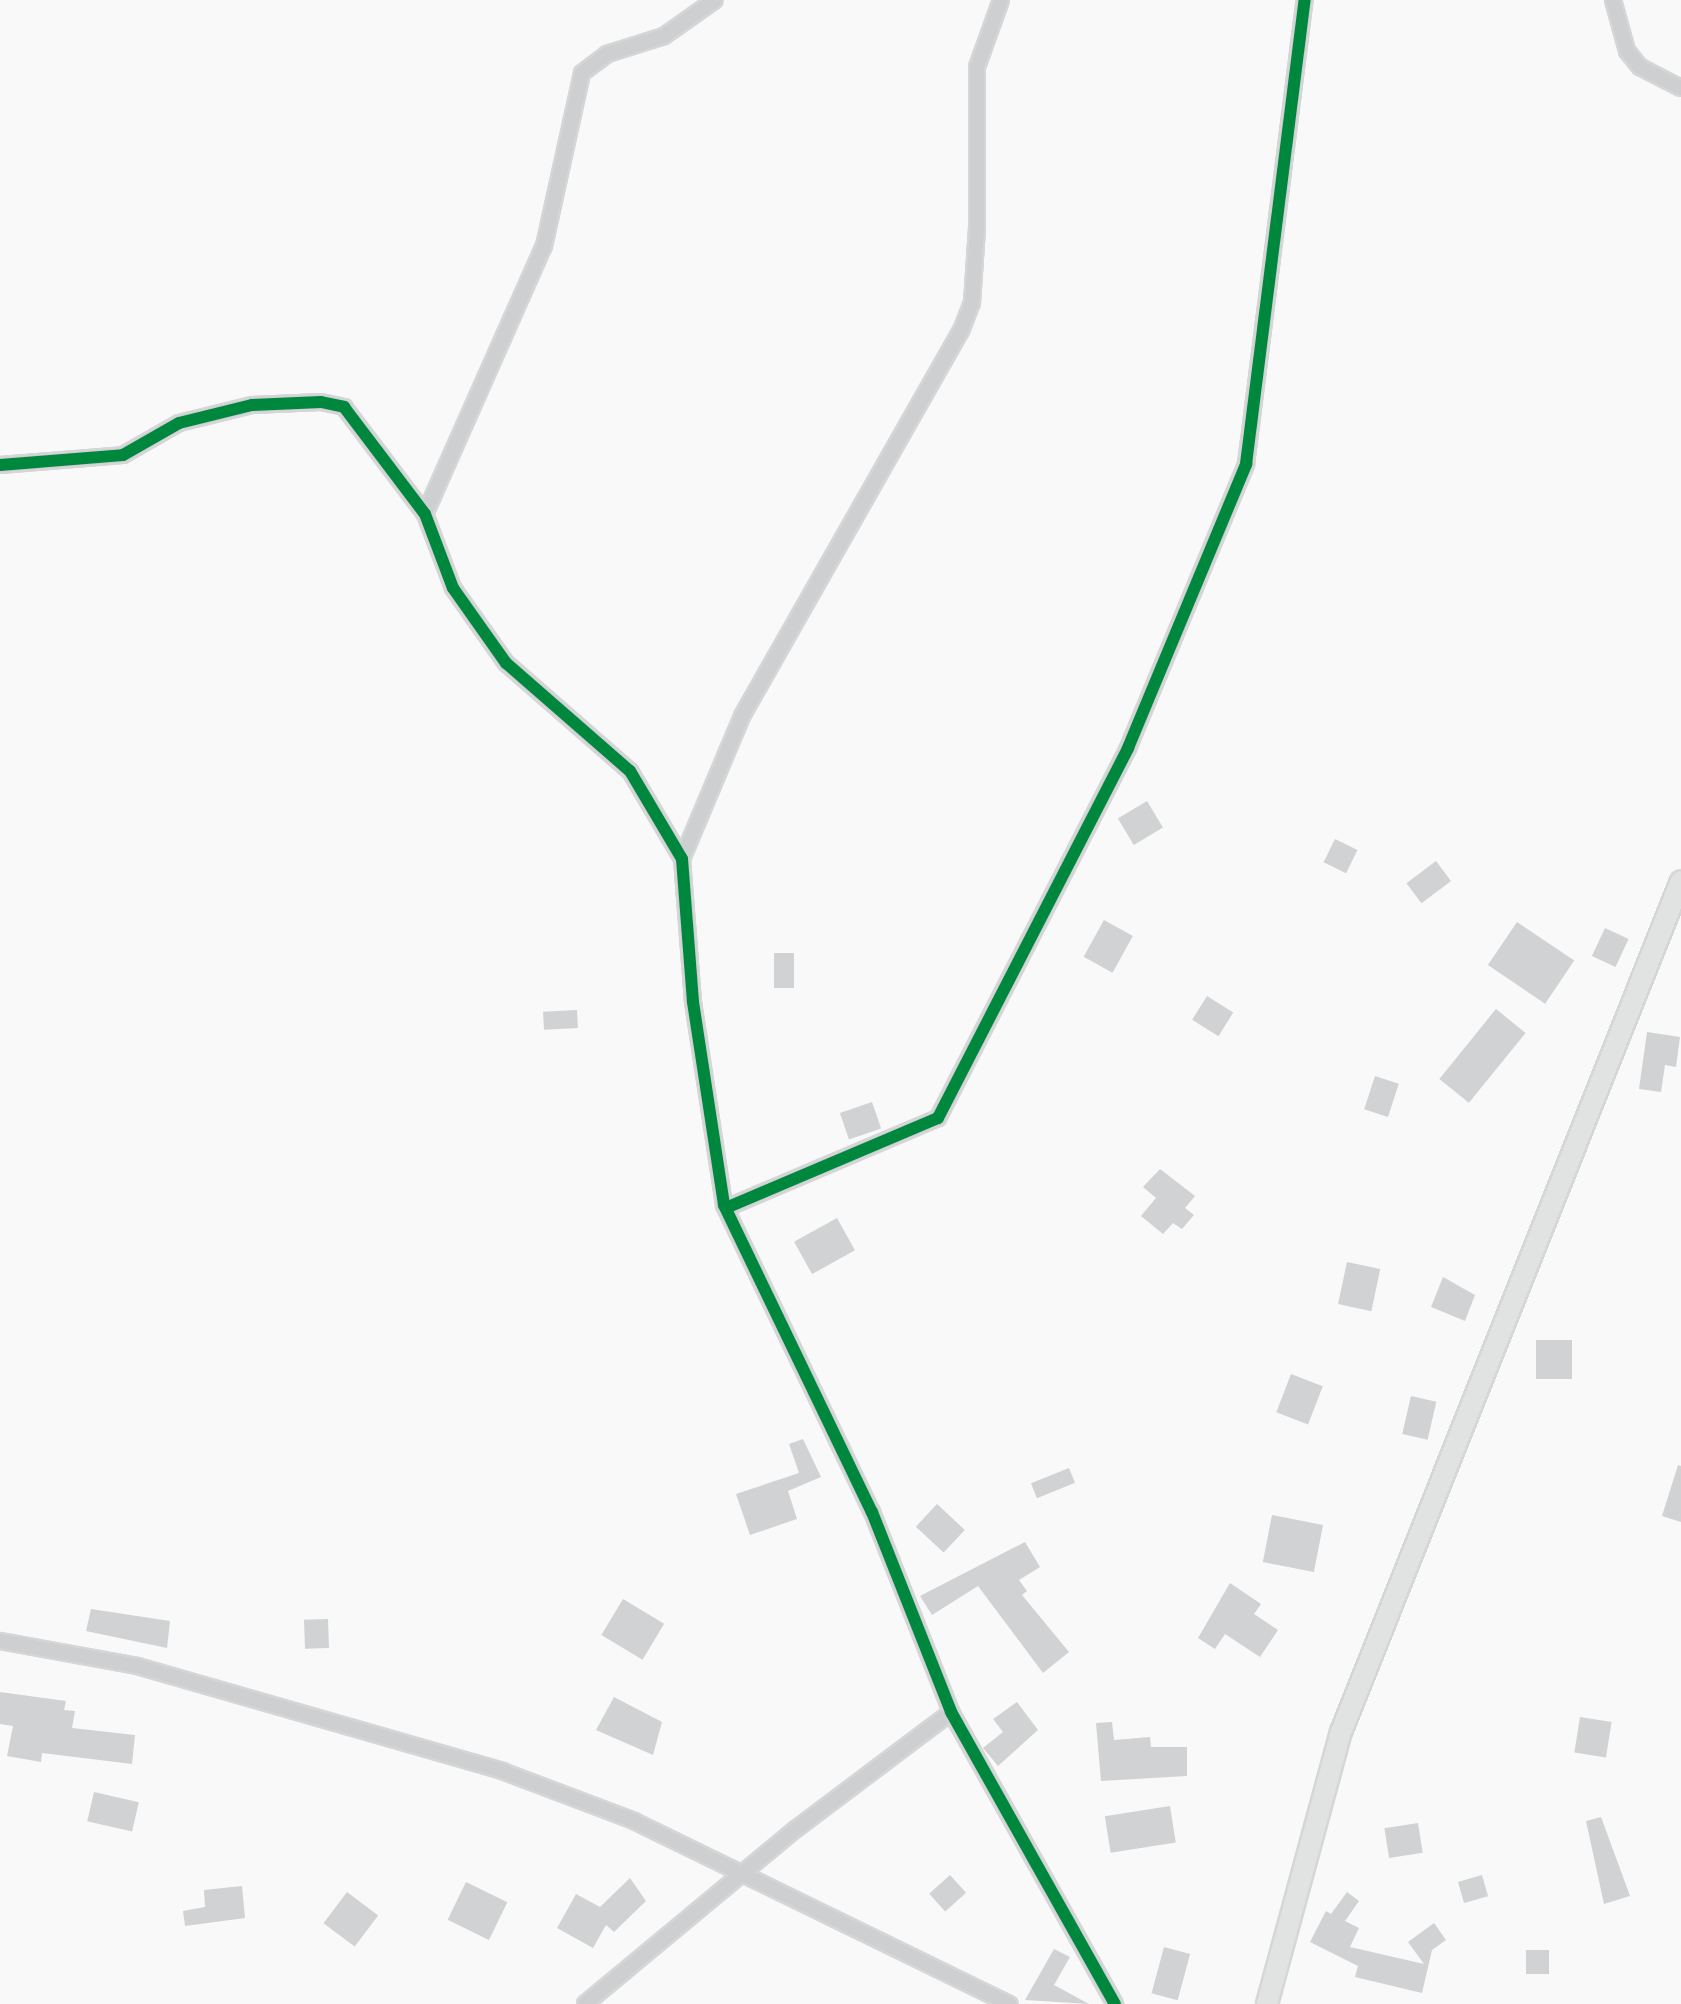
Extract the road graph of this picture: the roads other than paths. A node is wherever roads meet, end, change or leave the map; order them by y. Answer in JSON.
{"nodes":[{"id":1,"x":715,"y":0,"type":"edge"},
{"id":2,"x":1001,"y":0,"type":"edge"},
{"id":3,"x":1305,"y":0,"type":"edge"},
{"id":4,"x":1613,"y":0,"type":"edge"},
{"id":5,"x":1681,"y":88,"type":"edge"},
{"id":6,"x":0,"y":465,"type":"edge"},
{"id":7,"x":425,"y":514,"type":"junction"},
{"id":8,"x":682,"y":859,"type":"junction"},
{"id":9,"x":1681,"y":881,"type":"edge"},
{"id":10,"x":726,"y":1208,"type":"junction"},
{"id":11,"x":0,"y":1641,"type":"edge"},
{"id":12,"x":950,"y":1712,"type":"junction"},
{"id":13,"x":745,"y":1874,"type":"junction"},
{"id":14,"x":585,"y":2004,"type":"edge"},
{"id":15,"x":1010,"y":2004,"type":"edge"},
{"id":16,"x":1115,"y":2004,"type":"edge"},
{"id":17,"x":1267,"y":2004,"type":"edge"}],
"edges":[{"from":1,"to":7,"type":"street"},
{"from":2,"to":8,"type":"street"},
{"from":3,"to":10,"type":"street"},
{"from":4,"to":5,"type":"street"},
{"from":6,"to":7,"type":"street"},
{"from":7,"to":8,"type":"street"},
{"from":8,"to":10,"type":"street"},
{"from":9,"to":17,"type":"street"},
{"from":10,"to":12,"type":"street"},
{"from":11,"to":13,"type":"street"},
{"from":12,"to":13,"type":"street"},
{"from":12,"to":16,"type":"street"},
{"from":13,"to":14,"type":"street"},
{"from":13,"to":15,"type":"street"}]}
